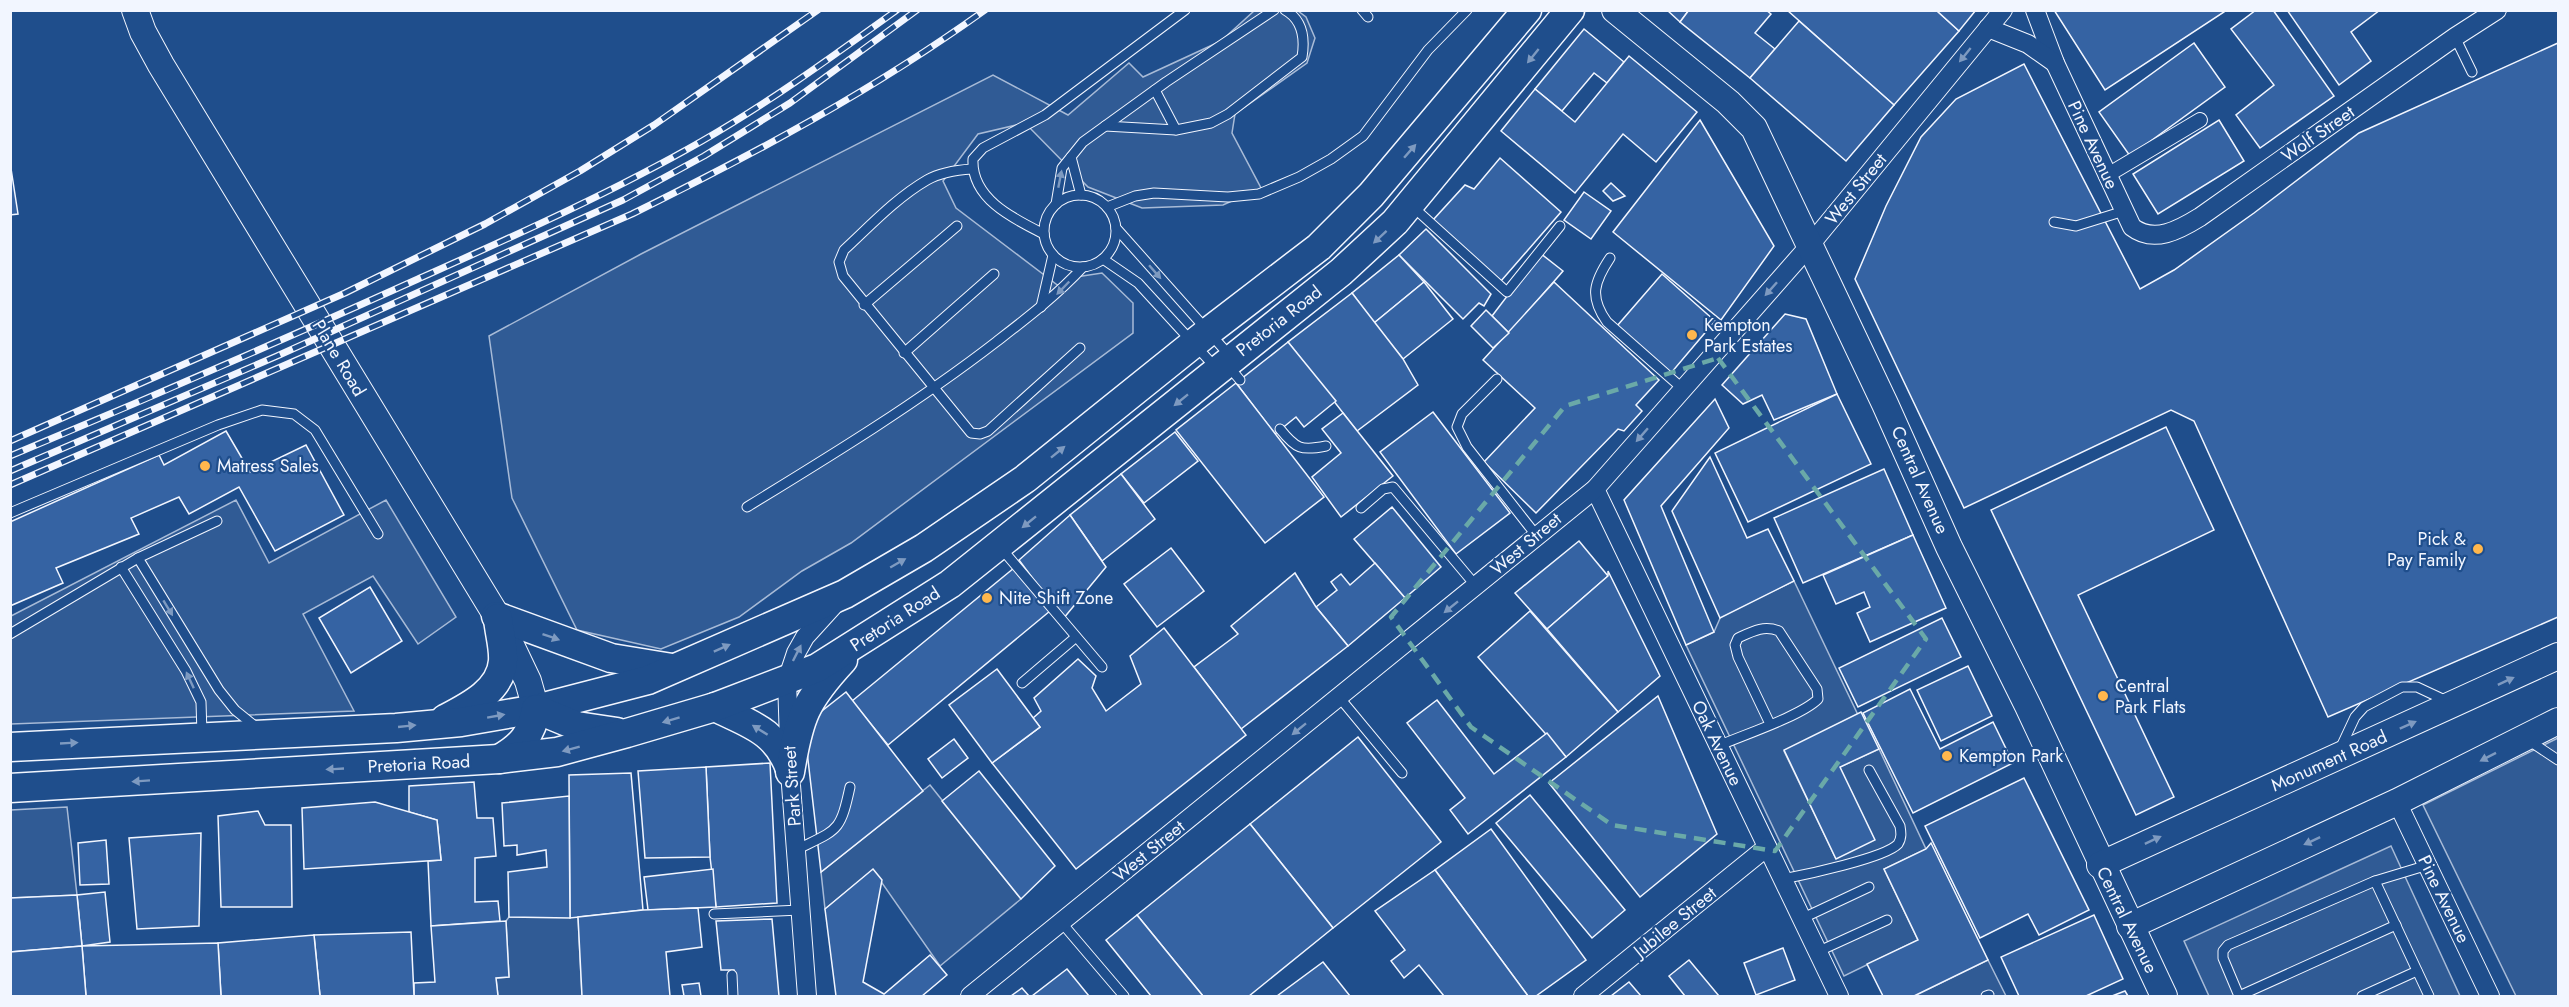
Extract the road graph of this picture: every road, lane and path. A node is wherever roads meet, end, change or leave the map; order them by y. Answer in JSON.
{"nodes":[{"id":1,"x":135,"y":10,"type":"edge"},
{"id":2,"x":1185,"y":10,"type":"edge"},
{"id":3,"x":1274,"y":10,"type":"edge"},
{"id":4,"x":1285,"y":10,"type":"edge"},
{"id":5,"x":1467,"y":10,"type":"edge"},
{"id":6,"x":1527,"y":10,"type":"edge"},
{"id":7,"x":1570,"y":10,"type":"edge"},
{"id":8,"x":1615,"y":10,"type":"edge"},
{"id":9,"x":2003,"y":10,"type":"edge"},
{"id":10,"x":2035,"y":10,"type":"edge"},
{"id":11,"x":2497,"y":10,"type":"edge"},
{"id":12,"x":1988,"y":28,"type":"junction"},
{"id":13,"x":2455,"y":38,"type":"junction"},
{"id":14,"x":2055,"y":63,"type":"junction"},
{"id":15,"x":2472,"y":72,"type":"dead end"},
{"id":16,"x":1155,"y":90,"type":"junction"},
{"id":17,"x":2200,"y":120,"type":"dead end"},
{"id":18,"x":1105,"y":126,"type":"junction"},
{"id":19,"x":1176,"y":130,"type":"junction"},
{"id":20,"x":1071,"y":157,"type":"junction"},
{"id":21,"x":972,"y":169,"type":"junction"},
{"id":22,"x":2106,"y":176,"type":"junction"},
{"id":23,"x":1081,"y":195,"type":"junction"},
{"id":24,"x":1056,"y":204,"type":"junction"},
{"id":25,"x":1410,"y":205,"type":"junction"},
{"id":26,"x":1107,"y":207,"type":"junction"},
{"id":27,"x":2128,"y":219,"type":"junction"},
{"id":28,"x":2054,"y":222,"type":"dead end"},
{"id":29,"x":957,"y":226,"type":"dead end"},
{"id":30,"x":1560,"y":226,"type":"dead end"},
{"id":31,"x":1116,"y":228,"type":"junction"},
{"id":32,"x":1044,"y":234,"type":"junction"},
{"id":33,"x":1810,"y":245,"type":"junction"},
{"id":34,"x":1053,"y":255,"type":"junction"},
{"id":35,"x":1610,"y":258,"type":"dead end"},
{"id":36,"x":1103,"y":259,"type":"junction"},
{"id":37,"x":1083,"y":267,"type":"junction"},
{"id":38,"x":994,"y":274,"type":"dead end"},
{"id":39,"x":864,"y":305,"type":"junction"},
{"id":40,"x":1041,"y":307,"type":"junction"},
{"id":41,"x":1200,"y":338,"type":"junction"},
{"id":42,"x":1080,"y":348,"type":"dead end"},
{"id":43,"x":904,"y":353,"type":"junction"},
{"id":44,"x":1229,"y":368,"type":"junction"},
{"id":45,"x":1497,"y":379,"type":"dead end"},
{"id":46,"x":933,"y":388,"type":"junction"},
{"id":47,"x":1683,"y":389,"type":"junction"},
{"id":48,"x":1280,"y":429,"type":"dead end"},
{"id":49,"x":1326,"y":446,"type":"dead end"},
{"id":50,"x":1595,"y":489,"type":"junction"},
{"id":51,"x":747,"y":507,"type":"dead end"},
{"id":52,"x":1361,"y":508,"type":"dead end"},
{"id":53,"x":10,"y":513,"type":"edge"},
{"id":54,"x":217,"y":521,"type":"dead end"},
{"id":55,"x":378,"y":534,"type":"dead end"},
{"id":56,"x":1536,"y":535,"type":"junction"},
{"id":57,"x":999,"y":546,"type":"junction"},
{"id":58,"x":138,"y":558,"type":"junction"},
{"id":59,"x":121,"y":567,"type":"junction"},
{"id":60,"x":1476,"y":586,"type":"junction"},
{"id":61,"x":845,"y":594,"type":"junction"},
{"id":62,"x":497,"y":617,"type":"junction"},
{"id":63,"x":10,"y":634,"type":"edge"},
{"id":64,"x":1076,"y":637,"type":"junction"},
{"id":65,"x":856,"y":645,"type":"junction"},
{"id":66,"x":2559,"y":656,"type":"edge"},
{"id":67,"x":1102,"y":667,"type":"dead end"},
{"id":68,"x":678,"y":668,"type":"junction"},
{"id":69,"x":787,"y":680,"type":"junction"},
{"id":70,"x":1022,"y":683,"type":"dead end"},
{"id":71,"x":1340,"y":697,"type":"junction"},
{"id":72,"x":2454,"y":705,"type":"junction"},
{"id":73,"x":715,"y":706,"type":"junction"},
{"id":74,"x":536,"y":709,"type":"junction"},
{"id":75,"x":2559,"y":721,"type":"edge"},
{"id":76,"x":438,"y":723,"type":"junction"},
{"id":77,"x":1770,"y":724,"type":"junction"},
{"id":78,"x":264,"y":733,"type":"junction"},
{"id":79,"x":627,"y":733,"type":"junction"},
{"id":80,"x":202,"y":736,"type":"junction"},
{"id":81,"x":2524,"y":738,"type":"junction"},
{"id":82,"x":1718,"y":746,"type":"junction"},
{"id":83,"x":10,"y":747,"type":"edge"},
{"id":84,"x":2337,"y":757,"type":"junction"},
{"id":85,"x":499,"y":759,"type":"junction"},
{"id":86,"x":2559,"y":760,"type":"edge"},
{"id":87,"x":790,"y":770,"type":"junction"},
{"id":88,"x":1869,"y":770,"type":"dead end"},
{"id":89,"x":1402,"y":773,"type":"dead end"},
{"id":90,"x":850,"y":787,"type":"dead end"},
{"id":91,"x":10,"y":789,"type":"edge"},
{"id":92,"x":2397,"y":802,"type":"junction"},
{"id":93,"x":1767,"y":847,"type":"junction"},
{"id":94,"x":796,"y":850,"type":"junction"},
{"id":95,"x":2100,"y":865,"type":"junction"},
{"id":96,"x":2428,"y":865,"type":"junction"},
{"id":97,"x":1783,"y":879,"type":"junction"},
{"id":98,"x":2374,"y":881,"type":"junction"},
{"id":99,"x":1869,"y":887,"type":"dead end"},
{"id":100,"x":800,"y":910,"type":"junction"},
{"id":101,"x":714,"y":914,"type":"dead end"},
{"id":102,"x":1802,"y":919,"type":"junction"},
{"id":103,"x":1887,"y":920,"type":"dead end"},
{"id":104,"x":1061,"y":922,"type":"junction"},
{"id":105,"x":2396,"y":925,"type":"junction"},
{"id":106,"x":2130,"y":926,"type":"junction"},
{"id":107,"x":1817,"y":952,"type":"junction"},
{"id":108,"x":2417,"y":971,"type":"junction"},
{"id":109,"x":732,"y":975,"type":"dead end"},
{"id":110,"x":733,"y":996,"type":"edge"},
{"id":111,"x":807,"y":996,"type":"edge"},
{"id":112,"x":970,"y":996,"type":"edge"},
{"id":113,"x":1124,"y":996,"type":"edge"},
{"id":114,"x":1583,"y":996,"type":"edge"},
{"id":115,"x":1839,"y":996,"type":"edge"},
{"id":116,"x":2164,"y":996,"type":"edge"},
{"id":117,"x":2239,"y":996,"type":"edge"},
{"id":118,"x":2362,"y":996,"type":"edge"},
{"id":119,"x":2429,"y":996,"type":"edge"},
{"id":120,"x":2490,"y":996,"type":"edge"}],
"edges":[{"from":1,"to":62,"type":"main road","name":"Plane Road"},
{"from":2,"to":21,"type":"lane"},
{"from":3,"to":16,"type":"lane"},
{"from":4,"to":19,"type":"lane"},
{"from":5,"to":26,"type":"lane"},
{"from":41,"to":6,"type":"main road","name":"Pretoria Road","one_way":true},
{"from":7,"to":25,"type":"main road","name":"Pretoria Road","one_way":true},
{"from":8,"to":33,"type":"main road","name":"Central Avenue"},
{"from":9,"to":12,"type":"street","name":"West Street"},
{"from":10,"to":14,"type":"street","name":"Pine Avenue"},
{"from":11,"to":13,"type":"street","name":"Wolf Street"},
{"from":12,"to":14,"type":"street"},
{"from":12,"to":33,"type":"street","name":"West Street","one_way":true},
{"from":13,"to":15,"type":"lane"},
{"from":13,"to":27,"type":"street","name":"Wolf Street"},
{"from":14,"to":22,"type":"street","name":"Pine Avenue"},
{"from":16,"to":18,"type":"lane"},
{"from":16,"to":19,"type":"lane"},
{"from":17,"to":22,"type":"street"},
{"from":18,"to":19,"type":"lane"},
{"from":18,"to":20,"type":"lane"},
{"from":20,"to":23,"type":"lane"},
{"from":24,"to":20,"type":"lane","one_way":true},
{"from":21,"to":32,"type":"lane"},
{"from":21,"to":39,"type":"lane"},
{"from":22,"to":27,"type":"street","name":"Pine Avenue"},
{"from":23,"to":24,"type":"lane"},
{"from":23,"to":26,"type":"lane"},
{"from":24,"to":32,"type":"lane"},
{"from":25,"to":30,"type":"lane"},
{"from":25,"to":44,"type":"main road","name":"Pretoria Road","one_way":true},
{"from":26,"to":31,"type":"lane"},
{"from":27,"to":28,"type":"lane"},
{"from":29,"to":39,"type":"lane"},
{"from":31,"to":36,"type":"lane"},
{"from":31,"to":41,"type":"lane","one_way":true},
{"from":32,"to":34,"type":"lane"},
{"from":33,"to":47,"type":"street","name":"West Street","one_way":true},
{"from":33,"to":95,"type":"main road","name":"Central Avenue"},
{"from":34,"to":37,"type":"lane"},
{"from":34,"to":40,"type":"lane"},
{"from":35,"to":47,"type":"lane"},
{"from":36,"to":37,"type":"lane"},
{"from":36,"to":41,"type":"lane"},
{"from":37,"to":40,"type":"lane","one_way":true},
{"from":38,"to":43,"type":"lane"},
{"from":39,"to":43,"type":"lane"},
{"from":40,"to":46,"type":"lane"},
{"from":41,"to":44,"type":"lane"},
{"from":41,"to":44,"type":"lane"},
{"from":61,"to":41,"type":"main road","name":"Pretoria Road","one_way":true},
{"from":42,"to":46,"type":"lane"},
{"from":43,"to":46,"type":"lane"},
{"from":44,"to":57,"type":"main road","name":"Pretoria Road","one_way":true},
{"from":45,"to":56,"type":"lane"},
{"from":46,"to":51,"type":"lane"},
{"from":47,"to":50,"type":"street","name":"West Street","one_way":true},
{"from":48,"to":49,"type":"lane"},
{"from":50,"to":56,"type":"street","name":"West Street"},
{"from":50,"to":82,"type":"street","name":"Oak Avenue"},
{"from":52,"to":60,"type":"lane"},
{"from":53,"to":55,"type":"lane"},
{"from":54,"to":58,"type":"lane"},
{"from":56,"to":60,"type":"street","name":"West Street"},
{"from":57,"to":64,"type":"lane"},
{"from":57,"to":65,"type":"main road","name":"Pretoria Road"},
{"from":58,"to":59,"type":"lane"},
{"from":58,"to":78,"type":"lane","one_way":true},
{"from":59,"to":63,"type":"lane"},
{"from":80,"to":59,"type":"lane","one_way":true},
{"from":60,"to":71,"type":"street","name":"West Street","one_way":true},
{"from":68,"to":61,"type":"main road","name":"Pretoria Road","one_way":true},
{"from":69,"to":61,"type":"street","name":"Park Street","one_way":true},
{"from":62,"to":68,"type":"main road","one_way":true},
{"from":62,"to":74,"type":"main road","name":"Plane Road"},
{"from":62,"to":76,"type":"main road"},
{"from":64,"to":67,"type":"lane"},
{"from":64,"to":70,"type":"lane"},
{"from":65,"to":69,"type":"main road","name":"Pretoria Road"},
{"from":65,"to":87,"type":"main road"},
{"from":72,"to":66,"type":"main road","name":"Monument Road","one_way":true},
{"from":68,"to":74,"type":"main road","name":"Pretoria Road"},
{"from":69,"to":73,"type":"main road","name":"Pretoria Road"},
{"from":69,"to":87,"type":"street","name":"Park Street"},
{"from":71,"to":89,"type":"lane"},
{"from":71,"to":104,"type":"street","name":"West Street","one_way":true},
{"from":84,"to":72,"type":"main road","name":"Monument Road","one_way":true},
{"from":72,"to":84,"type":"lane"},
{"from":73,"to":79,"type":"main road","name":"Pretoria Road","one_way":true},
{"from":87,"to":73,"type":"main road","one_way":true},
{"from":76,"to":74,"type":"main road","name":"Pretoria Road","one_way":true},
{"from":74,"to":79,"type":"main road"},
{"from":74,"to":85,"type":"main road"},
{"from":75,"to":81,"type":"main road"},
{"from":78,"to":76,"type":"main road","name":"Pretoria Road","one_way":true},
{"from":77,"to":77,"type":"lane"},
{"from":77,"to":82,"type":"lane"},
{"from":78,"to":80,"type":"main road","name":"Pretoria Road"},
{"from":79,"to":85,"type":"main road","name":"Pretoria Road","one_way":true},
{"from":83,"to":80,"type":"main road","name":"Pretoria Road","one_way":true},
{"from":81,"to":86,"type":"lane"},
{"from":81,"to":92,"type":"main road","one_way":true},
{"from":82,"to":93,"type":"street","name":"Oak Avenue"},
{"from":95,"to":84,"type":"main road","name":"Monument Road","one_way":true},
{"from":85,"to":91,"type":"main road","name":"Pretoria Road","one_way":true},
{"from":87,"to":94,"type":"street","name":"Park Street"},
{"from":88,"to":97,"type":"lane"},
{"from":90,"to":94,"type":"lane"},
{"from":92,"to":96,"type":"street","name":"Pine Avenue"},
{"from":92,"to":106,"type":"main road","one_way":true},
{"from":93,"to":97,"type":"street","name":"Oak Avenue"},
{"from":93,"to":114,"type":"street","name":"Jubilee Street"},
{"from":94,"to":100,"type":"street","name":"Park Street"},
{"from":95,"to":106,"type":"main road","name":"Central Avenue"},
{"from":96,"to":98,"type":"lane"},
{"from":96,"to":120,"type":"street","name":"Pine Avenue"},
{"from":97,"to":102,"type":"street","name":"Oak Avenue"},
{"from":98,"to":105,"type":"lane"},
{"from":98,"to":117,"type":"lane"},
{"from":99,"to":102,"type":"lane"},
{"from":100,"to":101,"type":"lane"},
{"from":100,"to":111,"type":"street","name":"Park Street"},
{"from":102,"to":107,"type":"street","name":"Oak Avenue"},
{"from":103,"to":107,"type":"lane"},
{"from":104,"to":112,"type":"street","name":"West Street"},
{"from":104,"to":113,"type":"lane"},
{"from":105,"to":108,"type":"lane"},
{"from":105,"to":117,"type":"lane"},
{"from":106,"to":116,"type":"main road","name":"Central Avenue"},
{"from":107,"to":115,"type":"street","name":"Oak Avenue"},
{"from":108,"to":118,"type":"lane"},
{"from":108,"to":119,"type":"lane"},
{"from":109,"to":110,"type":"lane"}]}
